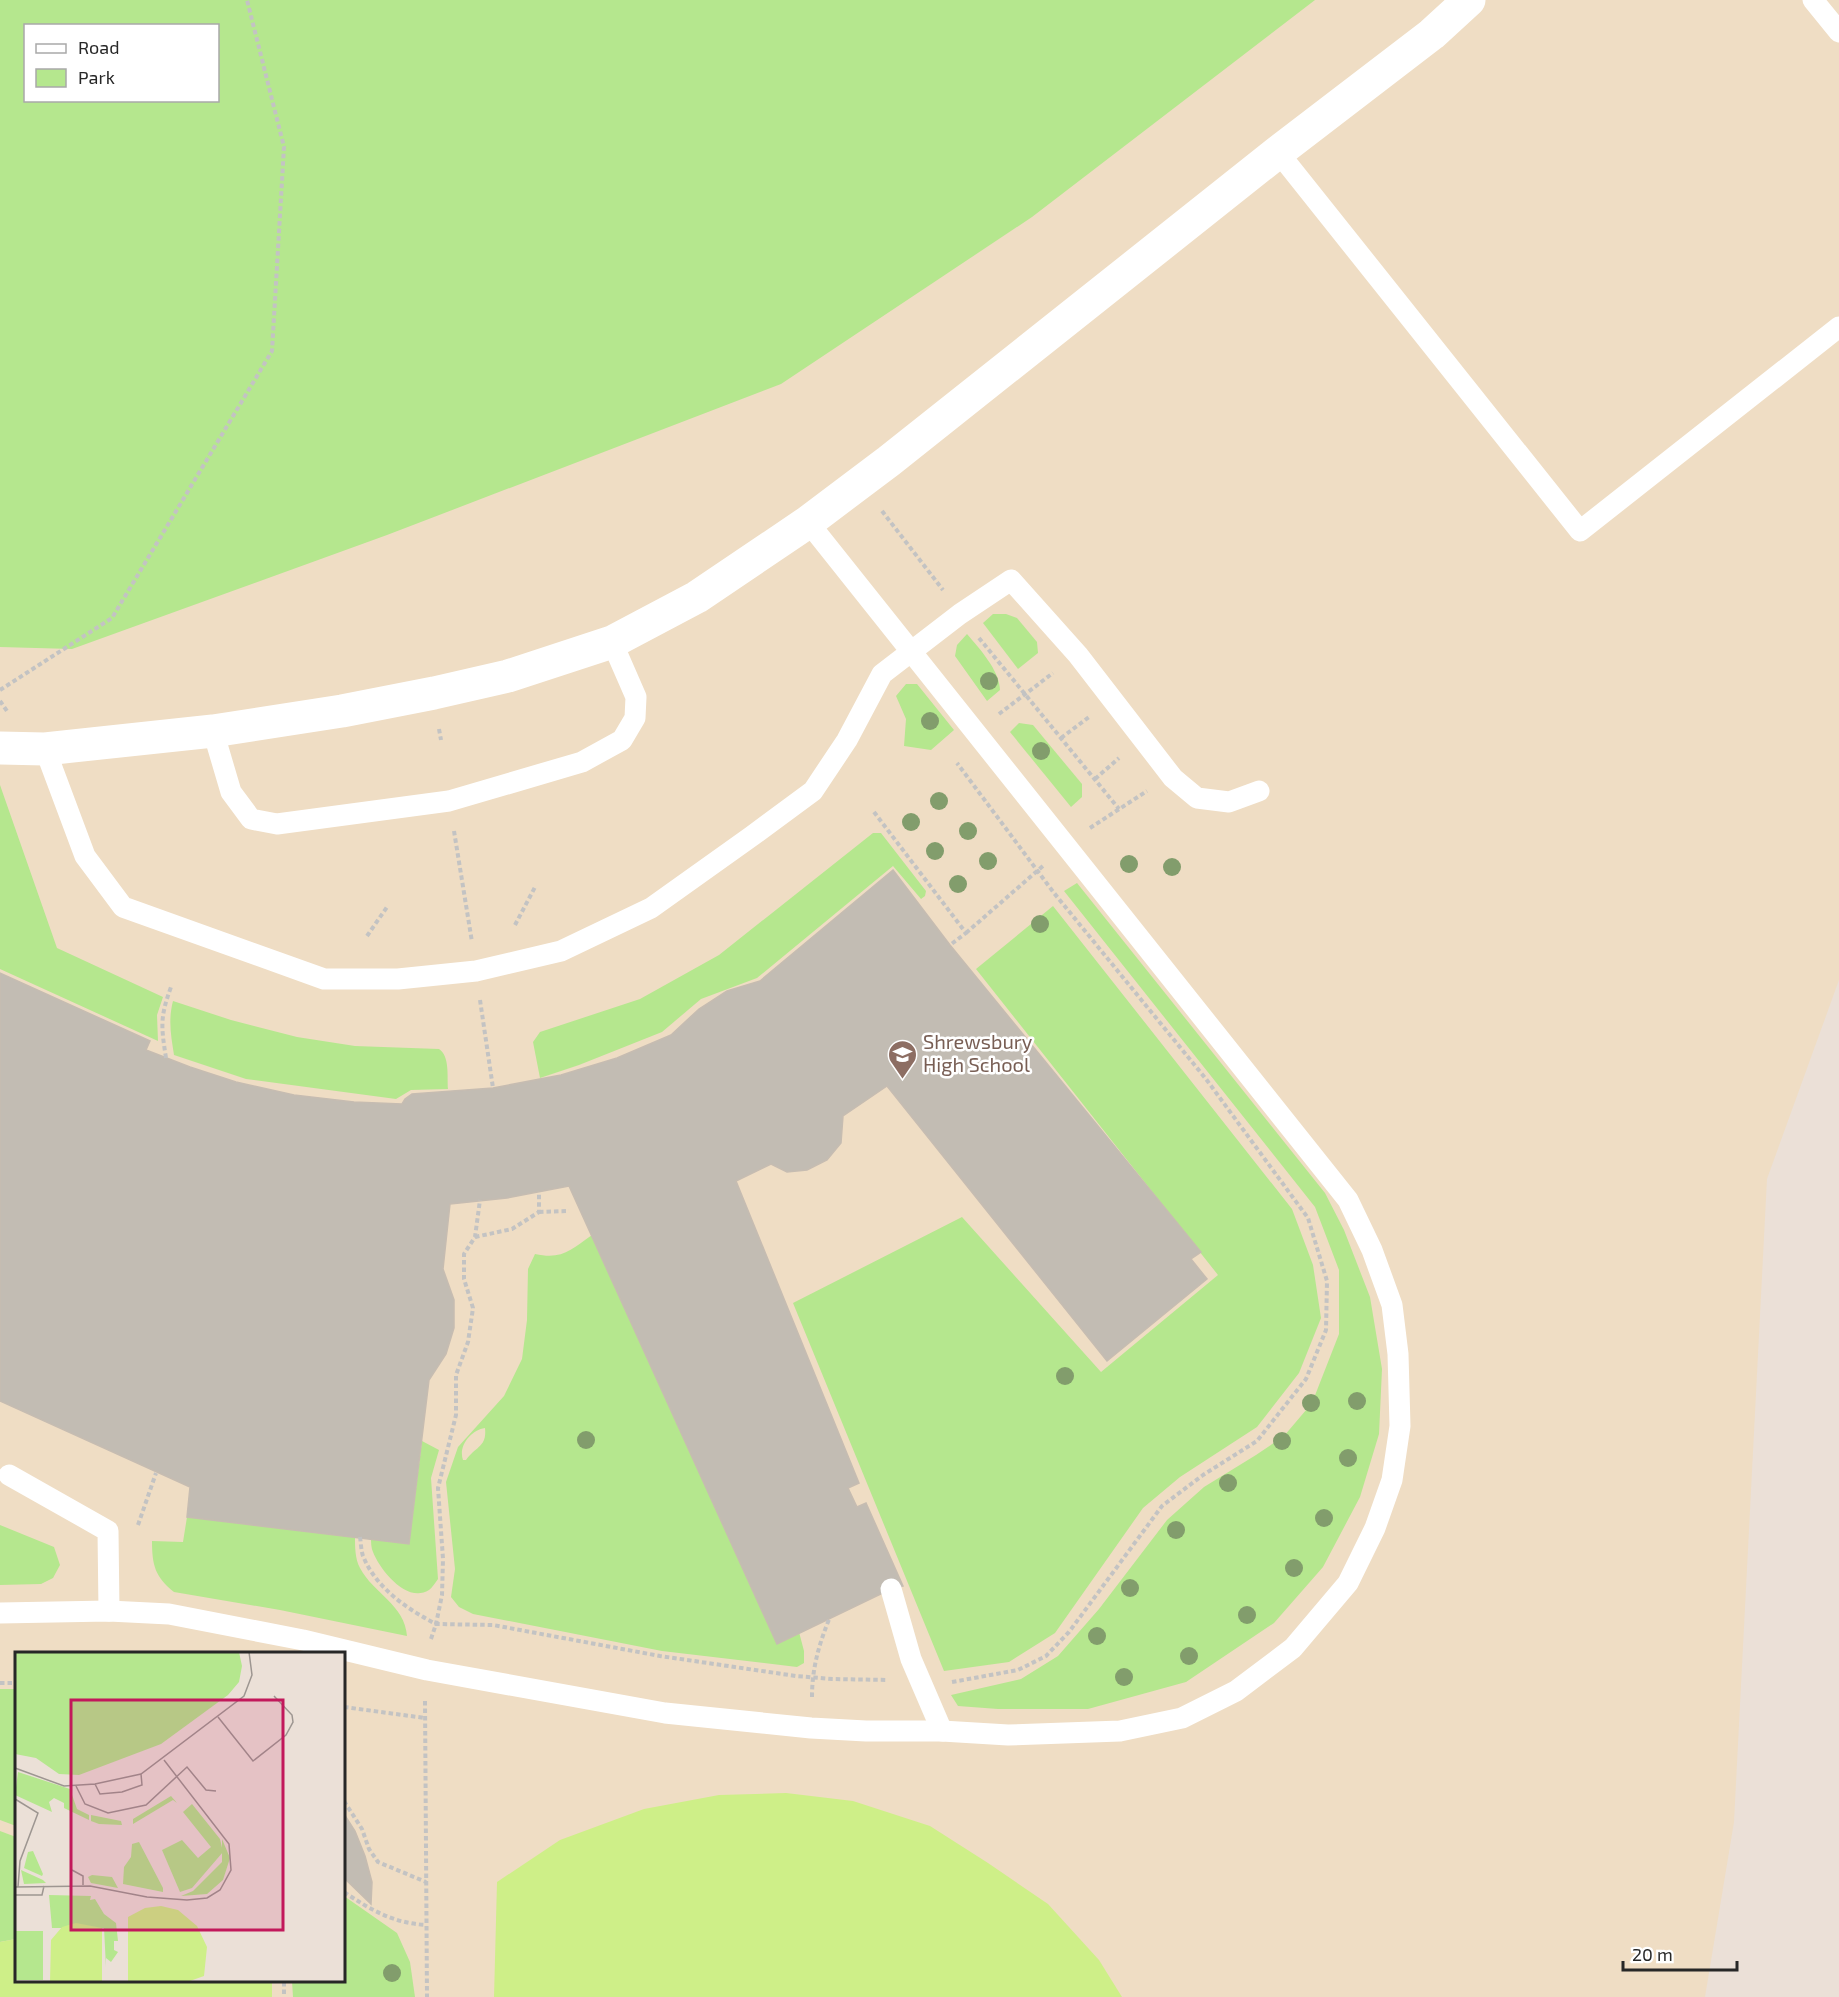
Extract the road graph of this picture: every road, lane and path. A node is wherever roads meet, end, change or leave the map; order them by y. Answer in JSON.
{"nodes":[{"id":1,"x":247,"y":0,"type":"edge"},
{"id":2,"x":1469,"y":0,"type":"edge"},
{"id":3,"x":1813,"y":0,"type":"edge"},
{"id":4,"x":1839,"y":32,"type":"edge"},
{"id":5,"x":1278,"y":152,"type":"junction"},
{"id":6,"x":1839,"y":327,"type":"edge"},
{"id":7,"x":860,"y":483,"type":"junction"},
{"id":8,"x":808,"y":522,"type":"junction"},
{"id":9,"x":944,"y":591,"type":"dead end"},
{"id":10,"x":975,"y":633,"type":"dead end"},
{"id":11,"x":612,"y":642,"type":"junction"},
{"id":12,"x":910,"y":651,"type":"junction"},
{"id":13,"x":0,"y":690,"type":"edge"},
{"id":14,"x":1025,"y":694,"type":"junction"},
{"id":15,"x":996,"y":716,"type":"dead end"},
{"id":16,"x":213,"y":731,"type":"junction"},
{"id":17,"x":0,"y":748,"type":"edge"},
{"id":18,"x":45,"y":749,"type":"junction"},
{"id":19,"x":956,"y":760,"type":"dead end"},
{"id":20,"x":1171,"y":775,"type":"junction"},
{"id":21,"x":1259,"y":791,"type":"dead end"},
{"id":22,"x":1119,"y":809,"type":"junction"},
{"id":23,"x":874,"y":812,"type":"dead end"},
{"id":24,"x":1087,"y":830,"type":"dead end"},
{"id":25,"x":1046,"y":864,"type":"dead end"},
{"id":26,"x":1037,"y":871,"type":"junction"},
{"id":27,"x":535,"y":887,"type":"dead end"},
{"id":28,"x":387,"y":907,"type":"dead end"},
{"id":29,"x":515,"y":925,"type":"dead end"},
{"id":30,"x":966,"y":933,"type":"junction"},
{"id":31,"x":367,"y":936,"type":"dead end"},
{"id":32,"x":950,"y":945,"type":"dead end"},
{"id":33,"x":171,"y":987,"type":"dead end"},
{"id":34,"x":166,"y":1058,"type":"dead end"},
{"id":35,"x":539,"y":1192,"type":"dead end"},
{"id":36,"x":480,"y":1200,"type":"dead end"},
{"id":37,"x":569,"y":1210,"type":"dead end"},
{"id":38,"x":539,"y":1212,"type":"junction"},
{"id":39,"x":475,"y":1237,"type":"junction"},
{"id":40,"x":9,"y":1475,"type":"dead end"},
{"id":41,"x":360,"y":1537,"type":"dead end"},
{"id":42,"x":891,"y":1589,"type":"dead end"},
{"id":43,"x":109,"y":1611,"type":"junction"},
{"id":44,"x":0,"y":1613,"type":"edge"},
{"id":45,"x":830,"y":1617,"type":"dead end"},
{"id":46,"x":436,"y":1624,"type":"junction"},
{"id":47,"x":431,"y":1640,"type":"dead end"},
{"id":48,"x":812,"y":1677,"type":"junction"},
{"id":49,"x":893,"y":1680,"type":"dead end"},
{"id":50,"x":945,"y":1683,"type":"dead end"},
{"id":51,"x":425,"y":1695,"type":"dead end"},
{"id":52,"x":345,"y":1707,"type":"edge"},
{"id":53,"x":424,"y":1718,"type":"junction"},
{"id":54,"x":811,"y":1728,"type":"junction"},
{"id":55,"x":942,"y":1731,"type":"junction"},
{"id":56,"x":345,"y":1803,"type":"edge"},
{"id":57,"x":426,"y":1882,"type":"junction"},
{"id":58,"x":345,"y":1893,"type":"edge"},
{"id":59,"x":426,"y":1926,"type":"junction"},
{"id":60,"x":284,"y":1982,"type":"dead end"},
{"id":61,"x":284,"y":1997,"type":"edge"},
{"id":62,"x":427,"y":1997,"type":"edge"}],
"edges":[{"from":1,"to":13,"type":"path"},
{"from":2,"to":5,"type":"street"},
{"from":3,"to":4,"type":"lane"},
{"from":5,"to":6,"type":"lane"},
{"from":5,"to":7,"type":"street"},
{"from":7,"to":8,"type":"street"},
{"from":7,"to":9,"type":"path"},
{"from":8,"to":11,"type":"street"},
{"from":8,"to":12,"type":"lane"},
{"from":10,"to":14,"type":"path"},
{"from":11,"to":16,"type":"street"},
{"from":11,"to":16,"type":"lane"},
{"from":12,"to":18,"type":"lane"},
{"from":12,"to":20,"type":"lane"},
{"from":12,"to":55,"type":"lane"},
{"from":14,"to":15,"type":"path"},
{"from":14,"to":22,"type":"path"},
{"from":16,"to":18,"type":"street"},
{"from":17,"to":18,"type":"street"},
{"from":19,"to":26,"type":"path"},
{"from":20,"to":21,"type":"lane"},
{"from":20,"to":22,"type":"path"},
{"from":22,"to":24,"type":"path"},
{"from":23,"to":30,"type":"path"},
{"from":25,"to":26,"type":"path"},
{"from":26,"to":30,"type":"path"},
{"from":26,"to":50,"type":"path"},
{"from":27,"to":29,"type":"path"},
{"from":28,"to":31,"type":"path"},
{"from":30,"to":32,"type":"path"},
{"from":33,"to":34,"type":"path"},
{"from":35,"to":38,"type":"path"},
{"from":36,"to":39,"type":"path"},
{"from":37,"to":38,"type":"path"},
{"from":38,"to":39,"type":"path"},
{"from":39,"to":46,"type":"path"},
{"from":40,"to":43,"type":"lane"},
{"from":41,"to":46,"type":"path"},
{"from":42,"to":55,"type":"lane"},
{"from":43,"to":44,"type":"lane"},
{"from":43,"to":54,"type":"lane"},
{"from":45,"to":48,"type":"path"},
{"from":46,"to":47,"type":"path"},
{"from":46,"to":48,"type":"path"},
{"from":48,"to":49,"type":"path"},
{"from":48,"to":54,"type":"path"},
{"from":51,"to":53,"type":"path"},
{"from":52,"to":53,"type":"path"},
{"from":53,"to":57,"type":"path"},
{"from":54,"to":55,"type":"lane"},
{"from":56,"to":57,"type":"path"},
{"from":57,"to":59,"type":"path"},
{"from":58,"to":59,"type":"path"},
{"from":59,"to":62,"type":"path"},
{"from":60,"to":61,"type":"path"}]}
